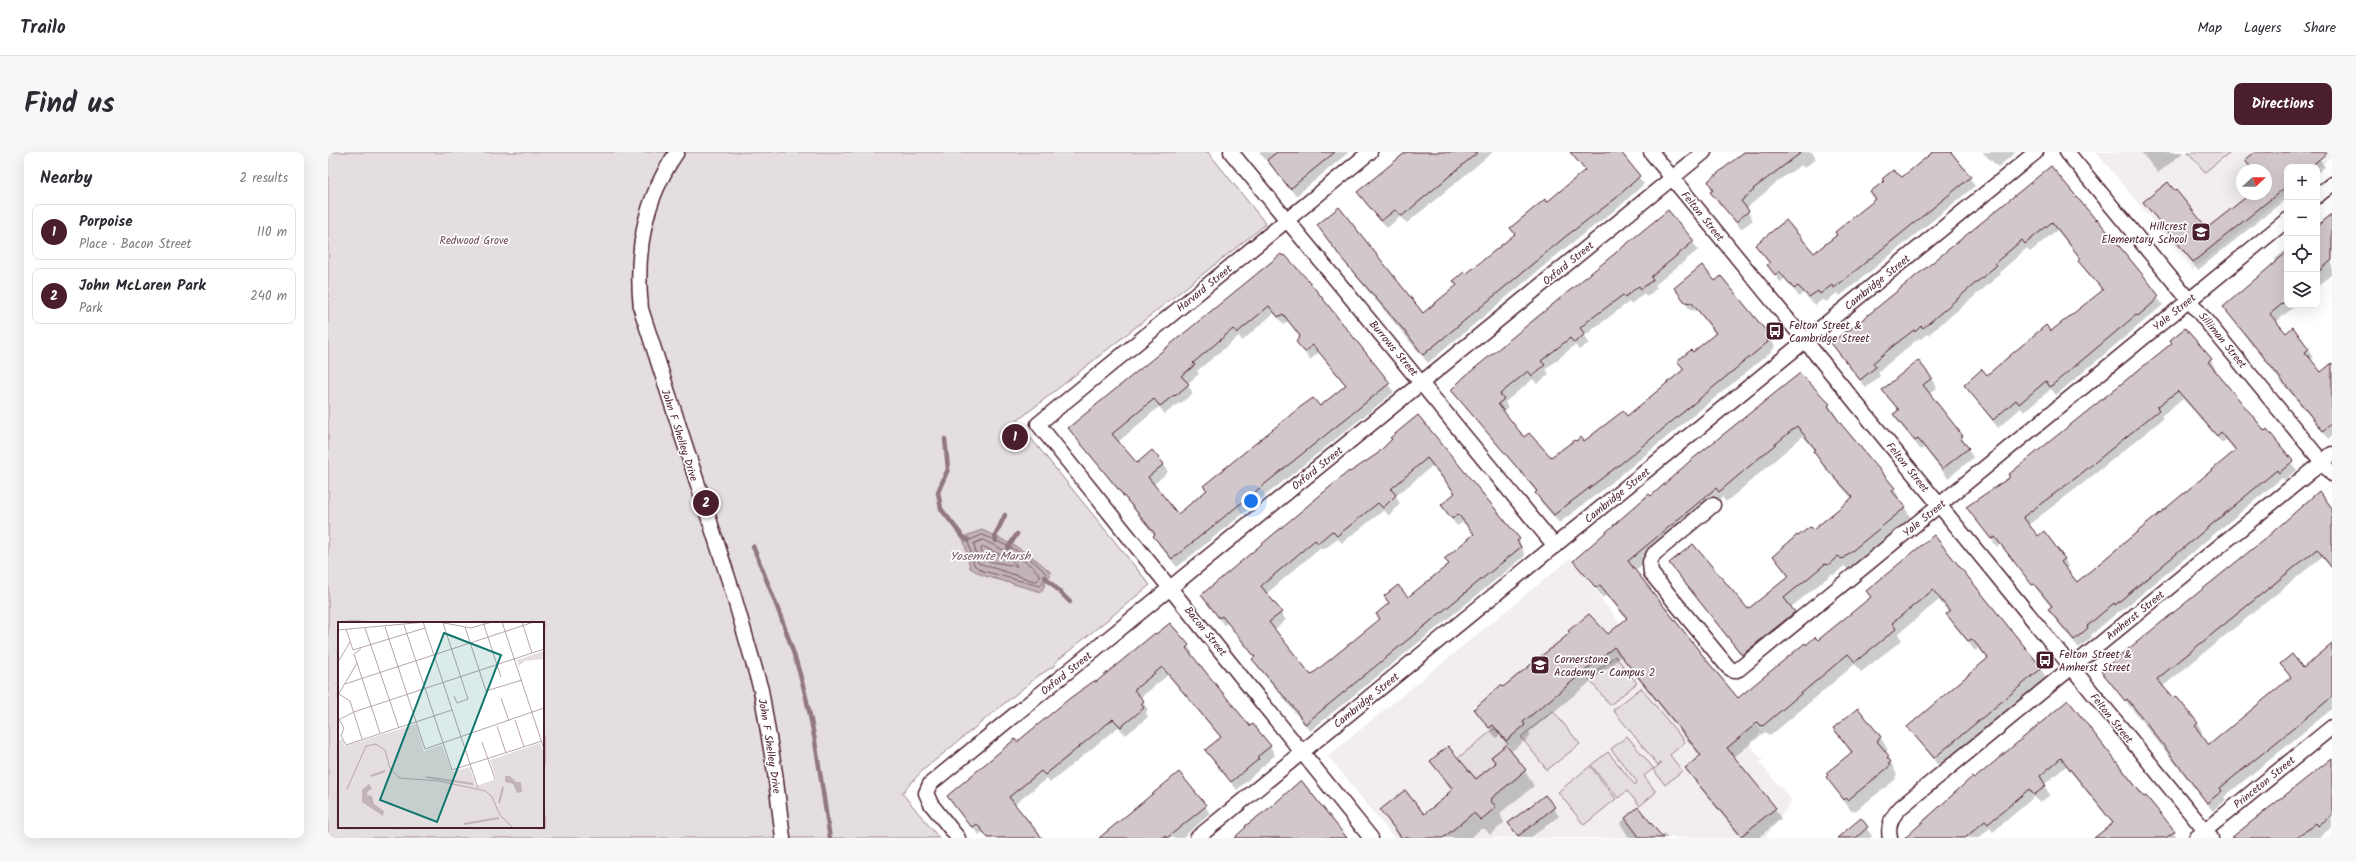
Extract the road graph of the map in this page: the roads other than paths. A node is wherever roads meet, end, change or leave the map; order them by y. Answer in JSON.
{"nodes":[{"id":1,"x":677,"y":152,"type":"edge"},
{"id":2,"x":1231,"y":152,"type":"edge"},
{"id":3,"x":1370,"y":152,"type":"edge"},
{"id":4,"x":1651,"y":152,"type":"edge"},
{"id":5,"x":1704,"y":152,"type":"edge"},
{"id":6,"x":2036,"y":152,"type":"edge"},
{"id":7,"x":2067,"y":152,"type":"edge"},
{"id":8,"x":1672,"y":178,"type":"junction"},
{"id":9,"x":2332,"y":184,"type":"edge"},
{"id":10,"x":2320,"y":194,"type":"edge"},
{"id":11,"x":1288,"y":220,"type":"junction"},
{"id":12,"x":2284,"y":222,"type":"edge"},
{"id":13,"x":2190,"y":300,"type":"junction"},
{"id":14,"x":1805,"y":341,"type":"junction"},
{"id":15,"x":1422,"y":383,"type":"junction"},
{"id":16,"x":1038,"y":424,"type":"joint"},
{"id":17,"x":2327,"y":458,"type":"edge"},
{"id":18,"x":2332,"y":474,"type":"edge"},
{"id":19,"x":1713,"y":505,"type":"dead end"},
{"id":20,"x":1939,"y":505,"type":"junction"},
{"id":21,"x":1555,"y":546,"type":"junction"},
{"id":22,"x":1171,"y":588,"type":"junction"},
{"id":23,"x":2071,"y":668,"type":"junction"},
{"id":24,"x":2332,"y":727,"type":"edge"},
{"id":25,"x":1302,"y":752,"type":"junction"},
{"id":26,"x":1890,"y":832,"type":"edge"},
{"id":27,"x":2204,"y":836,"type":"edge"},
{"id":28,"x":783,"y":838,"type":"edge"},
{"id":29,"x":958,"y":838,"type":"edge"},
{"id":30,"x":1197,"y":838,"type":"edge"},
{"id":31,"x":1372,"y":838,"type":"edge"}],
"edges":[{"from":1,"to":28,"type":"street","name":"John F Shelley Drive"},
{"from":2,"to":11,"type":"street","name":"Burrows Street"},
{"from":3,"to":11,"type":"street","name":"Harvard Street"},
{"from":4,"to":8,"type":"street","name":"Felton Street"},
{"from":5,"to":8,"type":"street","name":"Oxford Street"},
{"from":6,"to":14,"type":"street","name":"Cambridge Street"},
{"from":7,"to":13,"type":"street","name":"Silliman Street"},
{"from":8,"to":14,"type":"street","name":"Felton Street"},
{"from":8,"to":15,"type":"street","name":"Oxford Street"},
{"from":9,"to":10,"type":"street"},
{"from":11,"to":15,"type":"street","name":"Burrows Street"},
{"from":11,"to":16,"type":"street","name":"Harvard Street"},
{"from":12,"to":13,"type":"street","name":"Yale Street"},
{"from":13,"to":17,"type":"street","name":"Silliman Street"},
{"from":13,"to":20,"type":"street","name":"Yale Street"},
{"from":14,"to":20,"type":"street","name":"Felton Street"},
{"from":14,"to":21,"type":"street","name":"Cambridge Street"},
{"from":15,"to":21,"type":"street","name":"Burrows Street"},
{"from":15,"to":22,"type":"street","name":"Oxford Street"},
{"from":16,"to":22,"type":"street","name":"Bacon Street"},
{"from":17,"to":18,"type":"street","name":"Silliman Street"},
{"from":17,"to":23,"type":"street","name":"Amherst Street"},
{"from":19,"to":20,"type":"street","name":"Yale Street"},
{"from":20,"to":23,"type":"street","name":"Felton Street"},
{"from":21,"to":25,"type":"street","name":"Cambridge Street"},
{"from":22,"to":25,"type":"street","name":"Bacon Street"},
{"from":22,"to":29,"type":"street","name":"Oxford Street"},
{"from":23,"to":26,"type":"street","name":"Amherst Street"},
{"from":23,"to":27,"type":"street","name":"Felton Street"},
{"from":24,"to":27,"type":"street","name":"Princeton Street"},
{"from":25,"to":30,"type":"street","name":"Cambridge Street"},
{"from":25,"to":31,"type":"street","name":"Bacon Street"}]}
